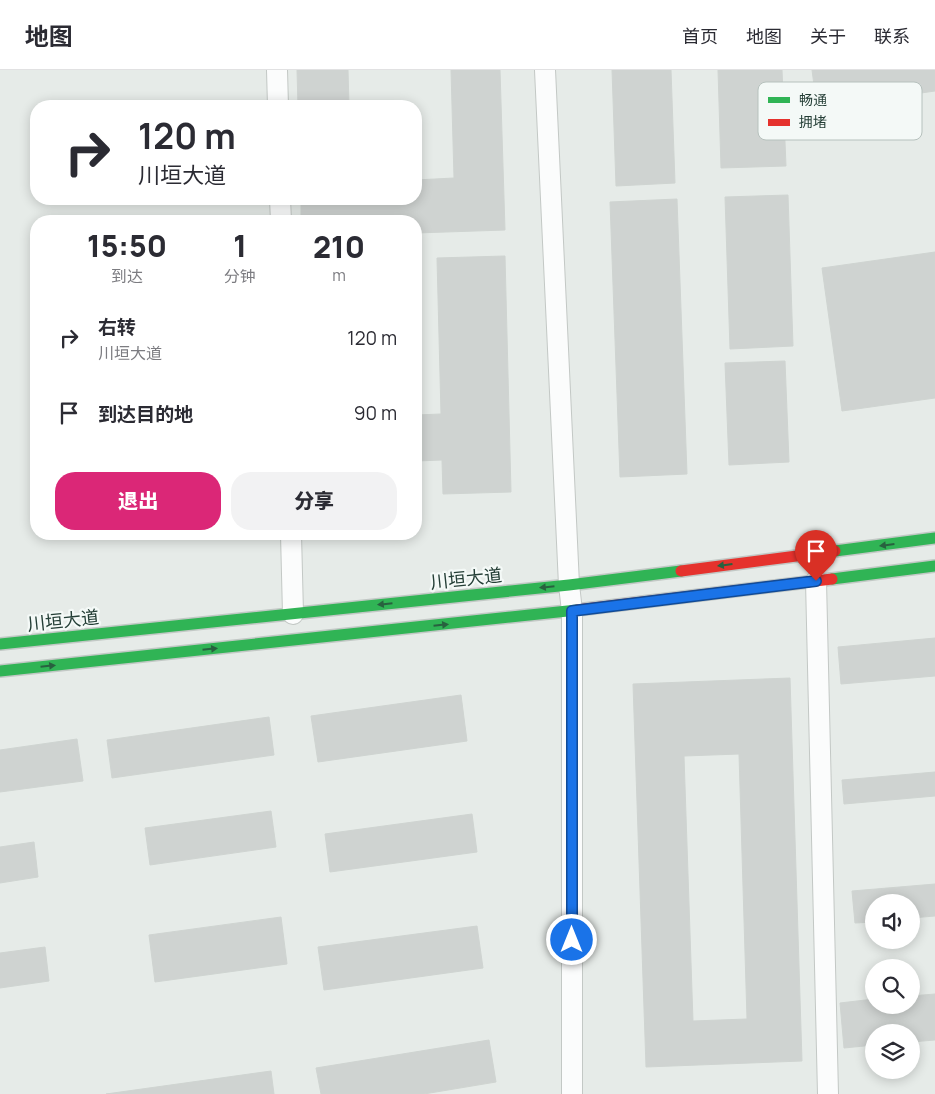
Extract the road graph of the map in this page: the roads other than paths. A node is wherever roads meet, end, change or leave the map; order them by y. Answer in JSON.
{"nodes":[{"id":1,"x":277,"y":70,"type":"edge"},
{"id":2,"x":545,"y":70,"type":"edge"},
{"id":3,"x":278,"y":100,"type":"edge"},
{"id":4,"x":935,"y":538,"type":"edge"},
{"id":5,"x":291,"y":540,"type":"edge"},
{"id":6,"x":935,"y":566,"type":"edge"},
{"id":7,"x":816,"y":581,"type":"junction"},
{"id":8,"x":569,"y":585,"type":"junction"},
{"id":9,"x":572,"y":611,"type":"junction"},
{"id":10,"x":294,"y":614,"type":"junction"},
{"id":11,"x":0,"y":644,"type":"edge"},
{"id":12,"x":0,"y":671,"type":"edge"},
{"id":13,"x":572,"y":1094,"type":"edge"},
{"id":14,"x":828,"y":1094,"type":"edge"}],
"edges":[{"from":1,"to":3,"type":"street"},
{"from":2,"to":8,"type":"street"},
{"from":4,"to":8,"type":"main road","name":"川垣大道","one_way":true},
{"from":5,"to":10,"type":"street"},
{"from":6,"to":7,"type":"main road"},
{"from":7,"to":9,"type":"main road"},
{"from":7,"to":14,"type":"street"},
{"from":8,"to":9,"type":"street"},
{"from":8,"to":10,"type":"main road","name":"川垣大道","one_way":true},
{"from":12,"to":9,"type":"main road","one_way":true},
{"from":9,"to":13,"type":"street"},
{"from":10,"to":11,"type":"main road","name":"川垣大道"}]}
